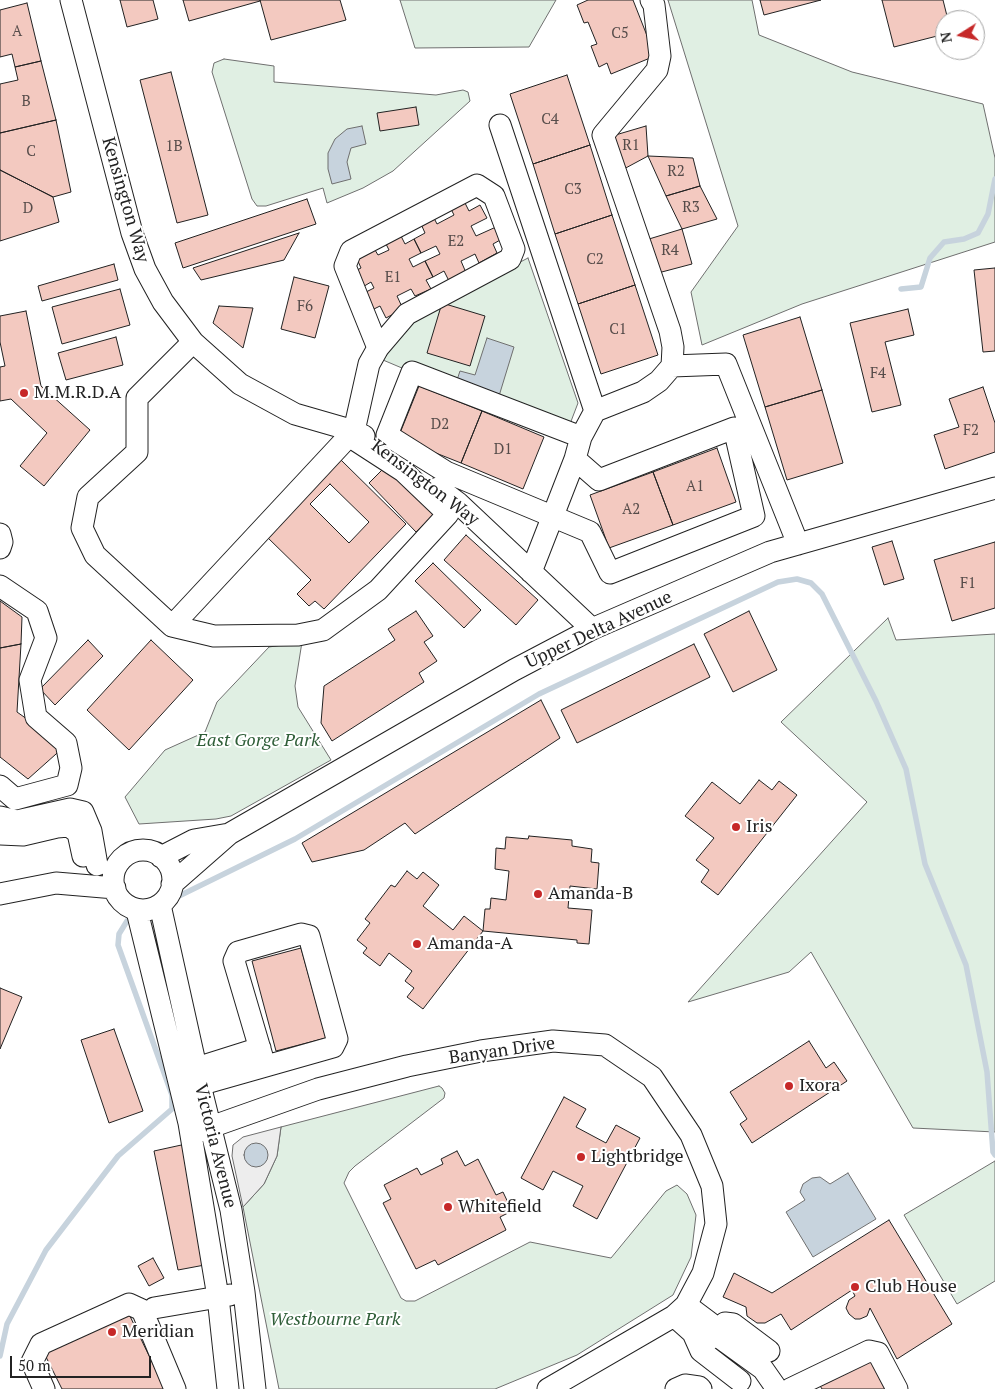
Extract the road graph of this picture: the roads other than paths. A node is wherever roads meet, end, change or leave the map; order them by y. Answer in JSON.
{"nodes":[{"id":1,"x":71,"y":0,"type":"edge"},
{"id":2,"x":651,"y":0,"type":"edge"},
{"id":3,"x":500,"y":125,"type":"dead end"},
{"id":4,"x":194,"y":342,"type":"junction"},
{"id":5,"x":378,"y":348,"type":"junction"},
{"id":6,"x":672,"y":366,"type":"junction"},
{"id":7,"x":595,"y":411,"type":"junction"},
{"id":8,"x":354,"y":431,"type":"junction"},
{"id":9,"x":581,"y":437,"type":"junction"},
{"id":10,"x":575,"y":459,"type":"junction"},
{"id":11,"x":995,"y":488,"type":"edge"},
{"id":12,"x":553,"y":517,"type":"junction"},
{"id":13,"x":0,"y":534,"type":"edge"},
{"id":14,"x":798,"y":544,"type":"junction"},
{"id":15,"x":0,"y":548,"type":"edge"},
{"id":16,"x":531,"y":572,"type":"junction"},
{"id":17,"x":0,"y":586,"type":"edge"},
{"id":18,"x":172,"y":626,"type":"junction"},
{"id":19,"x":592,"y":629,"type":"junction"},
{"id":20,"x":0,"y":786,"type":"edge"},
{"id":21,"x":0,"y":816,"type":"edge"},
{"id":22,"x":60,"y":819,"type":"junction"},
{"id":23,"x":0,"y":834,"type":"edge"},
{"id":24,"x":230,"y":834,"type":"junction"},
{"id":25,"x":161,"y":857,"type":"junction"},
{"id":26,"x":119,"y":863,"type":"junction"},
{"id":27,"x":91,"y":865,"type":"junction"},
{"id":28,"x":56,"y":883,"type":"junction"},
{"id":29,"x":172,"y":884,"type":"junction"},
{"id":30,"x":115,"y":888,"type":"junction"},
{"id":31,"x":0,"y":894,"type":"edge"},
{"id":32,"x":160,"y":905,"type":"junction"},
{"id":33,"x":137,"y":911,"type":"junction"},
{"id":34,"x":182,"y":1001,"type":"junction"},
{"id":35,"x":160,"y":1006,"type":"junction"},
{"id":36,"x":262,"y":1057,"type":"junction"},
{"id":37,"x":188,"y":1079,"type":"junction"},
{"id":38,"x":200,"y":1130,"type":"junction"},
{"id":39,"x":231,"y":1210,"type":"junction"},
{"id":40,"x":204,"y":1215,"type":"junction"},
{"id":41,"x":244,"y":1292,"type":"junction"},
{"id":42,"x":218,"y":1297,"type":"junction"},
{"id":43,"x":154,"y":1308,"type":"dead end"},
{"id":44,"x":680,"y":1310,"type":"junction"},
{"id":45,"x":718,"y":1329,"type":"junction"},
{"id":46,"x":701,"y":1351,"type":"junction"},
{"id":47,"x":769,"y":1351,"type":"dead end"},
{"id":48,"x":740,"y":1381,"type":"dead end"},
{"id":49,"x":254,"y":1383,"type":"edge"},
{"id":50,"x":226,"y":1388,"type":"edge"},
{"id":51,"x":44,"y":1389,"type":"edge"},
{"id":52,"x":175,"y":1389,"type":"edge"},
{"id":53,"x":548,"y":1389,"type":"edge"},
{"id":54,"x":676,"y":1389,"type":"edge"},
{"id":55,"x":701,"y":1389,"type":"edge"},
{"id":56,"x":777,"y":1389,"type":"edge"},
{"id":57,"x":790,"y":1389,"type":"edge"},
{"id":58,"x":897,"y":1389,"type":"edge"}],
"edges":[{"from":1,"to":4,"type":"street","name":"Kensington Way"},
{"from":2,"to":6,"type":"street"},
{"from":3,"to":7,"type":"street"},
{"from":4,"to":8,"type":"street","name":"Kensington Way"},
{"from":4,"to":18,"type":"street"},
{"from":5,"to":5,"type":"street"},
{"from":5,"to":8,"type":"street"},
{"from":6,"to":7,"type":"street"},
{"from":6,"to":14,"type":"street"},
{"from":7,"to":9,"type":"street"},
{"from":8,"to":16,"type":"street","name":"Kensington Way"},
{"from":9,"to":10,"type":"street"},
{"from":9,"to":12,"type":"street"},
{"from":10,"to":12,"type":"street"},
{"from":10,"to":12,"type":"street"},
{"from":11,"to":14,"type":"street","name":"Upper Delta Avenue"},
{"from":12,"to":16,"type":"street"},
{"from":13,"to":15,"type":"street"},
{"from":14,"to":19,"type":"street","name":"Upper Delta Avenue"},
{"from":16,"to":19,"type":"street","name":"Kensington Way"},
{"from":17,"to":20,"type":"street"},
{"from":18,"to":18,"type":"street"},
{"from":19,"to":24,"type":"street","name":"Upper Delta Avenue"},
{"from":21,"to":22,"type":"street"},
{"from":22,"to":23,"type":"street"},
{"from":22,"to":27,"type":"street"},
{"from":22,"to":27,"type":"street"},
{"from":24,"to":25,"type":"street","name":"Upper Delta Avenue"},
{"from":24,"to":29,"type":"street","name":"Upper Delta Avenue"},
{"from":25,"to":26,"type":"street"},
{"from":25,"to":29,"type":"street"},
{"from":26,"to":27,"type":"street"},
{"from":26,"to":30,"type":"street"},
{"from":27,"to":28,"type":"street"},
{"from":28,"to":30,"type":"street"},
{"from":28,"to":31,"type":"street"},
{"from":29,"to":32,"type":"street"},
{"from":30,"to":33,"type":"street"},
{"from":32,"to":33,"type":"street"},
{"from":32,"to":34,"type":"street","name":"Victoria Avenue"},
{"from":33,"to":35,"type":"street","name":"Victoria Avenue"},
{"from":34,"to":35,"type":"street"},
{"from":34,"to":37,"type":"street","name":"Victoria Avenue"},
{"from":35,"to":37,"type":"street","name":"Victoria Avenue"},
{"from":36,"to":36,"type":"street"},
{"from":36,"to":37,"type":"street"},
{"from":37,"to":38,"type":"street","name":"Victoria Avenue"},
{"from":38,"to":39,"type":"street","name":"Victoria Avenue"},
{"from":38,"to":40,"type":"street","name":"Victoria Avenue"},
{"from":38,"to":44,"type":"street","name":"Banyan Drive"},
{"from":39,"to":40,"type":"street"},
{"from":39,"to":41,"type":"street","name":"Victoria Avenue"},
{"from":40,"to":42,"type":"street","name":"Victoria Avenue"},
{"from":41,"to":42,"type":"street"},
{"from":41,"to":49,"type":"street","name":"Victoria Avenue"},
{"from":42,"to":43,"type":"street"},
{"from":42,"to":50,"type":"street","name":"Victoria Avenue"},
{"from":44,"to":45,"type":"street"},
{"from":44,"to":46,"type":"street"},
{"from":44,"to":53,"type":"street"},
{"from":45,"to":46,"type":"street"},
{"from":45,"to":47,"type":"street"},
{"from":45,"to":56,"type":"street"},
{"from":46,"to":48,"type":"street"},
{"from":49,"to":50,"type":"street"},
{"from":51,"to":52,"type":"street"},
{"from":54,"to":55,"type":"street"},
{"from":57,"to":58,"type":"street"}]}
